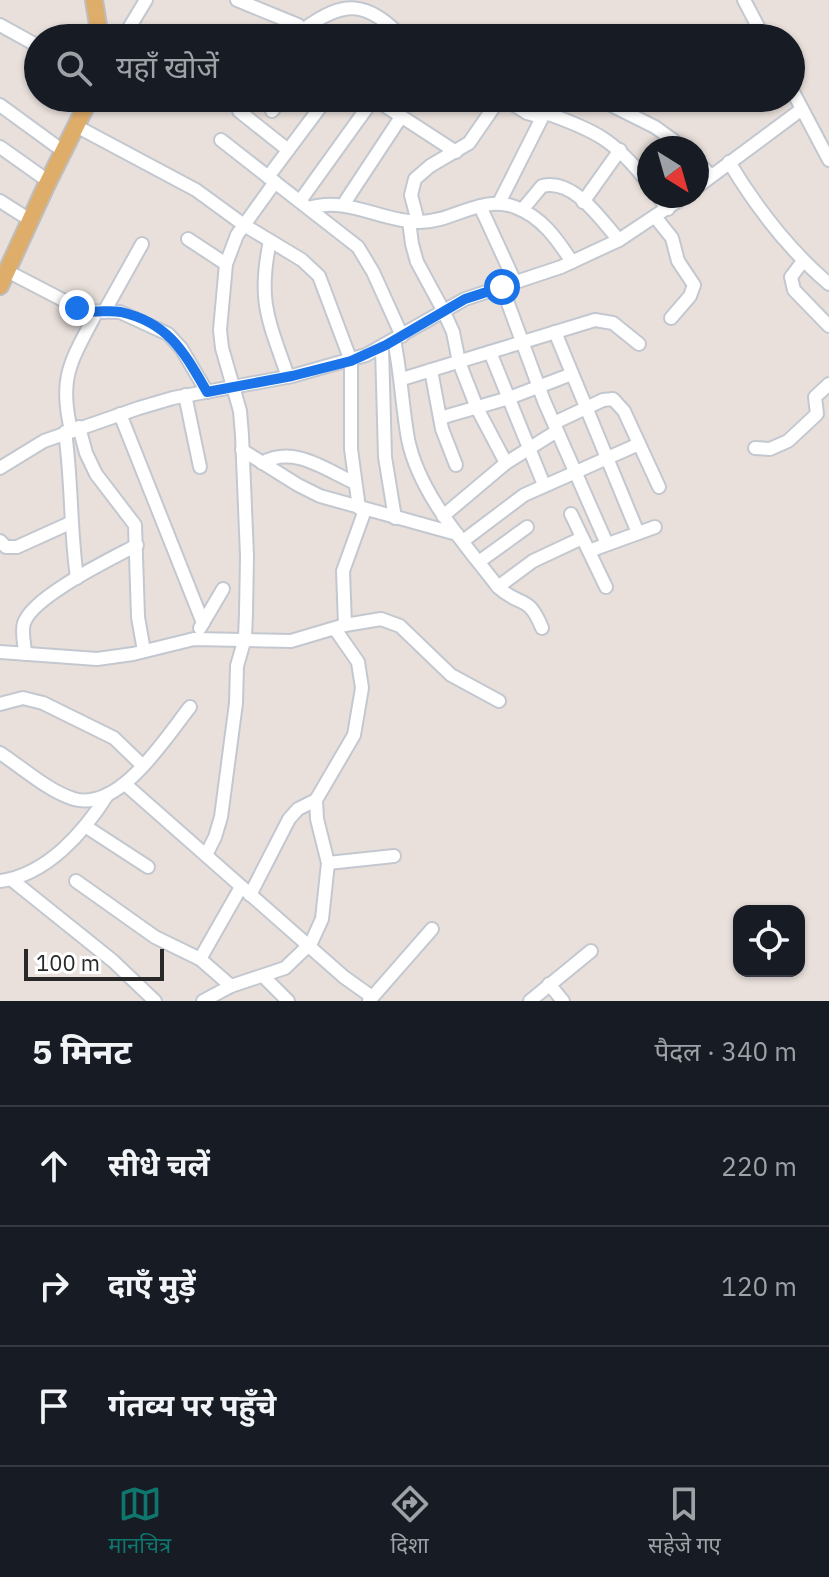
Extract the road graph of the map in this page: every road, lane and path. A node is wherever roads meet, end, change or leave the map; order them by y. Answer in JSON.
{"nodes":[{"id":1,"x":94,"y":0,"type":"edge"},
{"id":2,"x":237,"y":0,"type":"edge"},
{"id":3,"x":744,"y":0,"type":"edge"},
{"id":4,"x":143,"y":1,"type":"edge"},
{"id":5,"x":98,"y":24,"type":"edge"},
{"id":6,"x":131,"y":24,"type":"edge"},
{"id":7,"x":289,"y":24,"type":"edge"},
{"id":8,"x":315,"y":24,"type":"edge"},
{"id":9,"x":385,"y":24,"type":"edge"},
{"id":10,"x":757,"y":24,"type":"edge"},
{"id":11,"x":0,"y":25,"type":"edge"},
{"id":12,"x":24,"y":38,"type":"edge"},
{"id":13,"x":0,"y":105,"type":"edge"},
{"id":14,"x":83,"y":112,"type":"edge"},
{"id":15,"x":240,"y":112,"type":"edge"},
{"id":16,"x":316,"y":112,"type":"edge"},
{"id":17,"x":365,"y":112,"type":"edge"},
{"id":18,"x":394,"y":112,"type":"edge"},
{"id":19,"x":491,"y":112,"type":"edge"},
{"id":20,"x":525,"y":112,"type":"edge"},
{"id":21,"x":544,"y":112,"type":"edge"},
{"id":22,"x":625,"y":112,"type":"edge"},
{"id":23,"x":798,"y":112,"type":"edge"},
{"id":24,"x":804,"y":112,"type":"edge"},
{"id":25,"x":542,"y":115,"type":"junction"},
{"id":26,"x":401,"y":117,"type":"junction"},
{"id":27,"x":76,"y":126,"type":"junction"},
{"id":28,"x":667,"y":136,"type":"edge"},
{"id":29,"x":221,"y":140,"type":"dead end"},
{"id":30,"x":0,"y":147,"type":"edge"},
{"id":31,"x":288,"y":150,"type":"junction"},
{"id":32,"x":620,"y":150,"type":"junction"},
{"id":33,"x":63,"y":151,"type":"junction"},
{"id":34,"x":456,"y":152,"type":"junction"},
{"id":35,"x":829,"y":160,"type":"edge"},
{"id":36,"x":729,"y":162,"type":"junction"},
{"id":37,"x":637,"y":170,"type":"edge"},
{"id":38,"x":711,"y":176,"type":"edge"},
{"id":39,"x":272,"y":180,"type":"junction"},
{"id":40,"x":48,"y":181,"type":"junction"},
{"id":41,"x":0,"y":201,"type":"edge"},
{"id":42,"x":583,"y":202,"type":"junction"},
{"id":43,"x":499,"y":203,"type":"junction"},
{"id":44,"x":304,"y":205,"type":"junction"},
{"id":45,"x":343,"y":205,"type":"junction"},
{"id":46,"x":480,"y":206,"type":"junction"},
{"id":47,"x":668,"y":209,"type":"edge"},
{"id":48,"x":522,"y":210,"type":"junction"},
{"id":49,"x":656,"y":218,"type":"junction"},
{"id":50,"x":30,"y":220,"type":"junction"},
{"id":51,"x":414,"y":221,"type":"junction"},
{"id":52,"x":244,"y":225,"type":"junction"},
{"id":53,"x":188,"y":239,"type":"dead end"},
{"id":54,"x":619,"y":240,"type":"junction"},
{"id":55,"x":270,"y":241,"type":"junction"},
{"id":56,"x":142,"y":244,"type":"dead end"},
{"id":57,"x":803,"y":261,"type":"junction"},
{"id":58,"x":572,"y":262,"type":"junction"},
{"id":59,"x":226,"y":264,"type":"junction"},
{"id":60,"x":4,"y":278,"type":"edge"},
{"id":61,"x":515,"y":282,"type":"junction"},
{"id":62,"x":829,"y":284,"type":"edge"},
{"id":63,"x":502,"y":287,"type":"junction"},
{"id":64,"x":443,"y":310,"type":"junction"},
{"id":65,"x":100,"y":312,"type":"junction"},
{"id":66,"x":671,"y":318,"type":"dead end"},
{"id":67,"x":829,"y":326,"type":"edge"},
{"id":68,"x":555,"y":332,"type":"junction"},
{"id":69,"x":398,"y":338,"type":"junction"},
{"id":70,"x":522,"y":342,"type":"junction"},
{"id":71,"x":639,"y":344,"type":"dead end"},
{"id":72,"x":382,"y":347,"type":"junction"},
{"id":73,"x":490,"y":352,"type":"junction"},
{"id":74,"x":351,"y":361,"type":"junction"},
{"id":75,"x":459,"y":362,"type":"junction"},
{"id":76,"x":431,"y":370,"type":"junction"},
{"id":77,"x":572,"y":374,"type":"junction"},
{"id":78,"x":288,"y":377,"type":"junction"},
{"id":79,"x":402,"y":379,"type":"junction"},
{"id":80,"x":829,"y":384,"type":"edge"},
{"id":81,"x":539,"y":387,"type":"junction"},
{"id":82,"x":233,"y":388,"type":"junction"},
{"id":83,"x":207,"y":392,"type":"junction"},
{"id":84,"x":185,"y":395,"type":"junction"},
{"id":85,"x":509,"y":398,"type":"junction"},
{"id":86,"x":477,"y":408,"type":"junction"},
{"id":87,"x":586,"y":409,"type":"junction"},
{"id":88,"x":120,"y":414,"type":"junction"},
{"id":89,"x":440,"y":418,"type":"junction"},
{"id":90,"x":555,"y":427,"type":"junction"},
{"id":91,"x":72,"y":430,"type":"junction"},
{"id":92,"x":639,"y":444,"type":"junction"},
{"id":93,"x":528,"y":447,"type":"junction"},
{"id":94,"x":755,"y":448,"type":"dead end"},
{"id":95,"x":242,"y":450,"type":"junction"},
{"id":96,"x":607,"y":458,"type":"junction"},
{"id":97,"x":262,"y":463,"type":"junction"},
{"id":98,"x":506,"y":463,"type":"junction"},
{"id":99,"x":456,"y":465,"type":"dead end"},
{"id":100,"x":200,"y":467,"type":"dead end"},
{"id":101,"x":0,"y":468,"type":"edge"},
{"id":102,"x":575,"y":472,"type":"junction"},
{"id":103,"x":355,"y":483,"type":"junction"},
{"id":104,"x":544,"y":485,"type":"junction"},
{"id":105,"x":659,"y":487,"type":"dead end"},
{"id":106,"x":362,"y":509,"type":"junction"},
{"id":107,"x":571,"y":514,"type":"dead end"},
{"id":108,"x":443,"y":516,"type":"junction"},
{"id":109,"x":161,"y":517,"type":"junction"},
{"id":110,"x":395,"y":518,"type":"junction"},
{"id":111,"x":70,"y":523,"type":"junction"},
{"id":112,"x":135,"y":525,"type":"junction"},
{"id":113,"x":527,"y":527,"type":"dead end"},
{"id":114,"x":655,"y":527,"type":"dead end"},
{"id":115,"x":638,"y":533,"type":"junction"},
{"id":116,"x":460,"y":537,"type":"junction"},
{"id":117,"x":582,"y":538,"type":"junction"},
{"id":118,"x":0,"y":541,"type":"edge"},
{"id":119,"x":607,"y":544,"type":"junction"},
{"id":120,"x":137,"y":545,"type":"junction"},
{"id":121,"x":589,"y":551,"type":"junction"},
{"id":122,"x":480,"y":561,"type":"junction"},
{"id":123,"x":77,"y":578,"type":"junction"},
{"id":124,"x":498,"y":587,"type":"junction"},
{"id":125,"x":606,"y":587,"type":"dead end"},
{"id":126,"x":223,"y":589,"type":"dead end"},
{"id":127,"x":203,"y":623,"type":"junction"},
{"id":128,"x":340,"y":627,"type":"junction"},
{"id":129,"x":542,"y":628,"type":"dead end"},
{"id":130,"x":245,"y":638,"type":"junction"},
{"id":131,"x":194,"y":639,"type":"junction"},
{"id":132,"x":144,"y":651,"type":"junction"},
{"id":133,"x":0,"y":652,"type":"edge"},
{"id":134,"x":25,"y":654,"type":"junction"},
{"id":135,"x":499,"y":701,"type":"dead end"},
{"id":136,"x":0,"y":704,"type":"edge"},
{"id":137,"x":190,"y":707,"type":"dead end"},
{"id":138,"x":0,"y":753,"type":"edge"},
{"id":139,"x":143,"y":766,"type":"junction"},
{"id":140,"x":125,"y":784,"type":"junction"},
{"id":141,"x":108,"y":794,"type":"junction"},
{"id":142,"x":316,"y":800,"type":"junction"},
{"id":143,"x":85,"y":826,"type":"junction"},
{"id":144,"x":206,"y":855,"type":"junction"},
{"id":145,"x":394,"y":856,"type":"dead end"},
{"id":146,"x":328,"y":863,"type":"junction"},
{"id":147,"x":148,"y":867,"type":"dead end"},
{"id":148,"x":6,"y":881,"type":"edge"},
{"id":149,"x":76,"y":881,"type":"dead end"},
{"id":150,"x":245,"y":891,"type":"junction"},
{"id":151,"x":432,"y":929,"type":"dead end"},
{"id":152,"x":308,"y":946,"type":"junction"},
{"id":153,"x":591,"y":951,"type":"dead end"},
{"id":154,"x":200,"y":959,"type":"junction"},
{"id":155,"x":264,"y":977,"type":"junction"},
{"id":156,"x":549,"y":984,"type":"junction"},
{"id":157,"x":231,"y":986,"type":"junction"},
{"id":158,"x":370,"y":999,"type":"edge"},
{"id":159,"x":155,"y":1001,"type":"edge"},
{"id":160,"x":203,"y":1001,"type":"edge"},
{"id":161,"x":288,"y":1001,"type":"edge"},
{"id":162,"x":530,"y":1001,"type":"edge"},
{"id":163,"x":563,"y":1001,"type":"edge"}],
"edges":[{"from":1,"to":5,"type":"main road"},
{"from":2,"to":7,"type":"street"},
{"from":3,"to":10,"type":"street"},
{"from":4,"to":6,"type":"street"},
{"from":8,"to":9,"type":"street"},
{"from":11,"to":12,"type":"street"},
{"from":13,"to":33,"type":"street"},
{"from":14,"to":27,"type":"main road"},
{"from":15,"to":31,"type":"street"},
{"from":16,"to":31,"type":"street"},
{"from":17,"to":44,"type":"street"},
{"from":18,"to":26,"type":"street"},
{"from":19,"to":34,"type":"street"},
{"from":20,"to":25,"type":"street"},
{"from":21,"to":25,"type":"street"},
{"from":22,"to":28,"type":"street"},
{"from":23,"to":36,"type":"street"},
{"from":24,"to":35,"type":"street"},
{"from":25,"to":32,"type":"street"},
{"from":25,"to":43,"type":"street"},
{"from":26,"to":34,"type":"street"},
{"from":26,"to":45,"type":"street"},
{"from":27,"to":33,"type":"main road"},
{"from":27,"to":52,"type":"street"},
{"from":29,"to":39,"type":"street"},
{"from":30,"to":40,"type":"street"},
{"from":31,"to":39,"type":"street"},
{"from":32,"to":37,"type":"street"},
{"from":32,"to":42,"type":"street"},
{"from":33,"to":40,"type":"main road"},
{"from":34,"to":51,"type":"street"},
{"from":36,"to":38,"type":"street"},
{"from":36,"to":57,"type":"street"},
{"from":39,"to":44,"type":"street"},
{"from":39,"to":52,"type":"street"},
{"from":40,"to":50,"type":"main road"},
{"from":41,"to":50,"type":"street"},
{"from":42,"to":48,"type":"street"},
{"from":42,"to":54,"type":"street"},
{"from":43,"to":46,"type":"street"},
{"from":43,"to":48,"type":"street"},
{"from":44,"to":45,"type":"street"},
{"from":44,"to":69,"type":"street"},
{"from":45,"to":51,"type":"street"},
{"from":46,"to":51,"type":"street"},
{"from":46,"to":61,"type":"street"},
{"from":47,"to":49,"type":"street"},
{"from":48,"to":58,"type":"street"},
{"from":49,"to":54,"type":"street"},
{"from":49,"to":66,"type":"street"},
{"from":50,"to":60,"type":"main road"},
{"from":51,"to":64,"type":"street"},
{"from":52,"to":55,"type":"street"},
{"from":52,"to":59,"type":"street"},
{"from":53,"to":59,"type":"street"},
{"from":54,"to":58,"type":"street"},
{"from":55,"to":74,"type":"street"},
{"from":55,"to":78,"type":"street"},
{"from":56,"to":65,"type":"street"},
{"from":57,"to":62,"type":"street"},
{"from":57,"to":67,"type":"street"},
{"from":58,"to":61,"type":"street"},
{"from":59,"to":82,"type":"street"},
{"from":60,"to":65,"type":"street"},
{"from":61,"to":63,"type":"street"},
{"from":63,"to":64,"type":"street"},
{"from":63,"to":70,"type":"street"},
{"from":64,"to":69,"type":"street"},
{"from":64,"to":75,"type":"street"},
{"from":65,"to":83,"type":"street"},
{"from":65,"to":91,"type":"street"},
{"from":68,"to":70,"type":"street"},
{"from":68,"to":71,"type":"street"},
{"from":68,"to":77,"type":"street"},
{"from":69,"to":72,"type":"street"},
{"from":69,"to":79,"type":"street"},
{"from":70,"to":73,"type":"street"},
{"from":70,"to":81,"type":"street"},
{"from":72,"to":74,"type":"street"},
{"from":72,"to":110,"type":"street"},
{"from":73,"to":75,"type":"street"},
{"from":73,"to":85,"type":"street"},
{"from":74,"to":78,"type":"street"},
{"from":74,"to":103,"type":"street"},
{"from":75,"to":76,"type":"street"},
{"from":75,"to":86,"type":"street"},
{"from":76,"to":79,"type":"street"},
{"from":76,"to":89,"type":"street"},
{"from":77,"to":81,"type":"street"},
{"from":77,"to":87,"type":"street"},
{"from":78,"to":82,"type":"street"},
{"from":79,"to":108,"type":"street"},
{"from":80,"to":94,"type":"street"},
{"from":81,"to":85,"type":"street"},
{"from":81,"to":90,"type":"street"},
{"from":82,"to":83,"type":"street"},
{"from":82,"to":95,"type":"street"},
{"from":83,"to":84,"type":"street"},
{"from":84,"to":88,"type":"street"},
{"from":84,"to":100,"type":"street"},
{"from":85,"to":86,"type":"street"},
{"from":85,"to":93,"type":"street"},
{"from":86,"to":89,"type":"street"},
{"from":86,"to":98,"type":"street"},
{"from":87,"to":90,"type":"street"},
{"from":87,"to":92,"type":"street"},
{"from":87,"to":96,"type":"street"},
{"from":88,"to":91,"type":"street"},
{"from":88,"to":109,"type":"street"},
{"from":89,"to":99,"type":"street"},
{"from":90,"to":93,"type":"street"},
{"from":90,"to":102,"type":"street"},
{"from":91,"to":101,"type":"street"},
{"from":91,"to":111,"type":"street"},
{"from":91,"to":112,"type":"street"},
{"from":92,"to":96,"type":"street"},
{"from":92,"to":105,"type":"street"},
{"from":93,"to":98,"type":"street"},
{"from":93,"to":104,"type":"street"},
{"from":95,"to":97,"type":"street"},
{"from":95,"to":130,"type":"street"},
{"from":96,"to":102,"type":"street"},
{"from":96,"to":115,"type":"street"},
{"from":97,"to":103,"type":"street"},
{"from":97,"to":106,"type":"street"},
{"from":98,"to":108,"type":"street"},
{"from":102,"to":104,"type":"street"},
{"from":102,"to":119,"type":"street"},
{"from":103,"to":106,"type":"street"},
{"from":104,"to":116,"type":"street"},
{"from":106,"to":110,"type":"street"},
{"from":106,"to":128,"type":"street"},
{"from":107,"to":117,"type":"street"},
{"from":108,"to":116,"type":"street"},
{"from":109,"to":112,"type":"street"},
{"from":109,"to":127,"type":"street"},
{"from":110,"to":116,"type":"street"},
{"from":111,"to":118,"type":"street"},
{"from":111,"to":123,"type":"street"},
{"from":112,"to":120,"type":"street"},
{"from":113,"to":122,"type":"street"},
{"from":114,"to":115,"type":"street"},
{"from":115,"to":119,"type":"street"},
{"from":116,"to":122,"type":"street"},
{"from":117,"to":121,"type":"street"},
{"from":117,"to":124,"type":"street"},
{"from":119,"to":121,"type":"street"},
{"from":120,"to":123,"type":"street"},
{"from":120,"to":132,"type":"street"},
{"from":121,"to":125,"type":"street"},
{"from":122,"to":124,"type":"street"},
{"from":123,"to":134,"type":"street"},
{"from":124,"to":129,"type":"street"},
{"from":126,"to":127,"type":"street"},
{"from":127,"to":131,"type":"street"},
{"from":128,"to":130,"type":"street"},
{"from":128,"to":135,"type":"street"},
{"from":128,"to":142,"type":"street"},
{"from":130,"to":131,"type":"street"},
{"from":130,"to":144,"type":"street"},
{"from":131,"to":132,"type":"street"},
{"from":132,"to":134,"type":"street"},
{"from":133,"to":134,"type":"street"},
{"from":136,"to":139,"type":"street"},
{"from":137,"to":139,"type":"street"},
{"from":138,"to":141,"type":"street"},
{"from":139,"to":140,"type":"street"},
{"from":140,"to":141,"type":"street"},
{"from":140,"to":144,"type":"street"},
{"from":141,"to":143,"type":"street"},
{"from":142,"to":146,"type":"street"},
{"from":142,"to":150,"type":"street"},
{"from":143,"to":147,"type":"street"},
{"from":143,"to":148,"type":"street"},
{"from":144,"to":150,"type":"street"},
{"from":145,"to":146,"type":"street"},
{"from":146,"to":152,"type":"street"},
{"from":148,"to":159,"type":"street"},
{"from":149,"to":154,"type":"street"},
{"from":150,"to":152,"type":"street"},
{"from":150,"to":154,"type":"street"},
{"from":151,"to":158,"type":"street"},
{"from":152,"to":155,"type":"street"},
{"from":152,"to":158,"type":"street"},
{"from":153,"to":156,"type":"street"},
{"from":154,"to":157,"type":"street"},
{"from":155,"to":157,"type":"street"},
{"from":155,"to":161,"type":"street"},
{"from":156,"to":162,"type":"street"},
{"from":156,"to":163,"type":"street"},
{"from":157,"to":160,"type":"street"}]}
